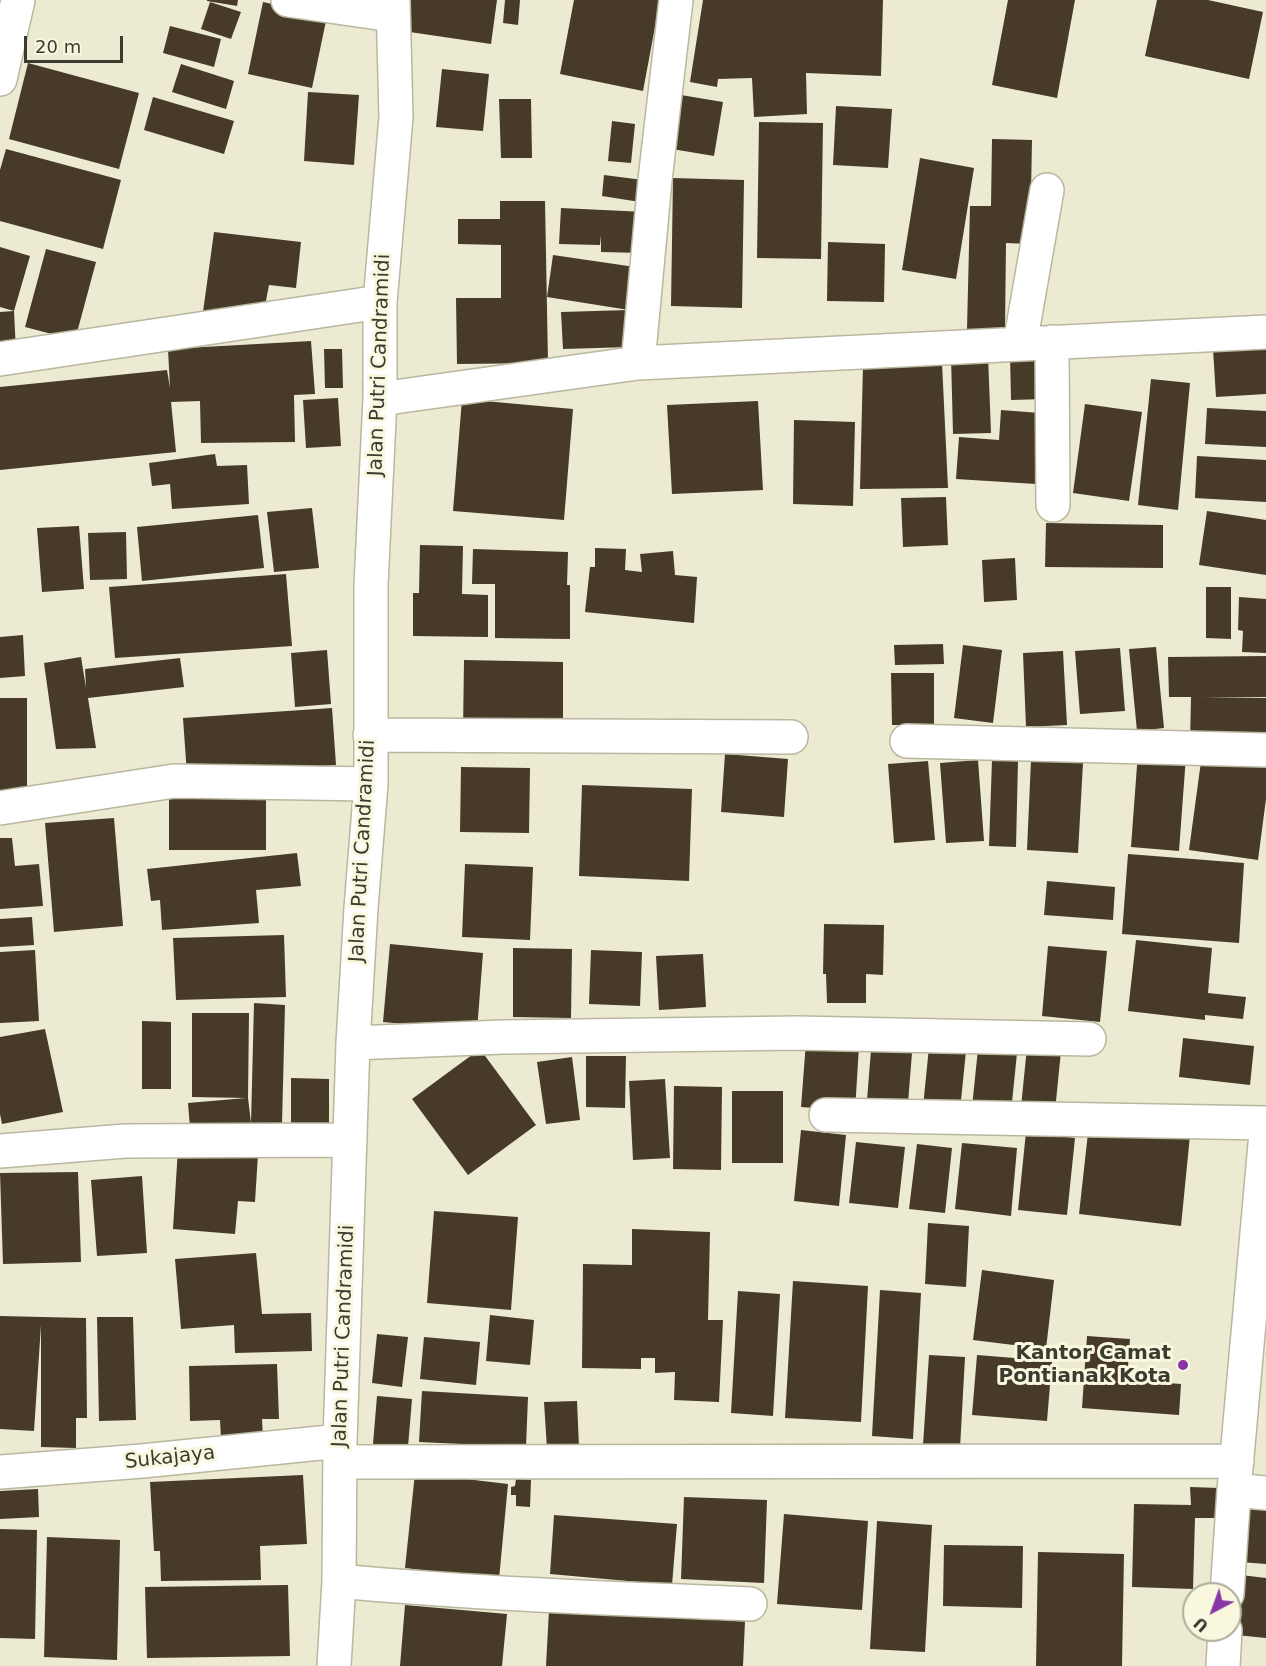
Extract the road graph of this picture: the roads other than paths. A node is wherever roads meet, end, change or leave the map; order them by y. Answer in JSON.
{"nodes":[{"id":1,"x":18,"y":0,"type":"edge"},
{"id":2,"x":288,"y":0,"type":"edge"},
{"id":3,"x":676,"y":0,"type":"edge"},
{"id":4,"x":393,"y":8,"type":"edge"},
{"id":5,"x":0,"y":79,"type":"edge"},
{"id":6,"x":1047,"y":190,"type":"dead end"},
{"id":7,"x":380,"y":302,"type":"junction"},
{"id":8,"x":1266,"y":332,"type":"edge"},
{"id":9,"x":1052,"y":342,"type":"junction"},
{"id":10,"x":1020,"y":344,"type":"junction"},
{"id":11,"x":0,"y":359,"type":"edge"},
{"id":12,"x":638,"y":363,"type":"junction"},
{"id":13,"x":380,"y":399,"type":"junction"},
{"id":14,"x":1053,"y":505,"type":"dead end"},
{"id":15,"x":370,"y":735,"type":"junction"},
{"id":16,"x":791,"y":737,"type":"dead end"},
{"id":17,"x":907,"y":741,"type":"dead end"},
{"id":18,"x":1266,"y":750,"type":"edge"},
{"id":19,"x":371,"y":784,"type":"junction"},
{"id":20,"x":0,"y":808,"type":"edge"},
{"id":21,"x":1089,"y":1039,"type":"dead end"},
{"id":22,"x":353,"y":1043,"type":"junction"},
{"id":23,"x":826,"y":1115,"type":"dead end"},
{"id":24,"x":1266,"y":1123,"type":"edge"},
{"id":25,"x":1266,"y":1133,"type":"edge"},
{"id":26,"x":350,"y":1140,"type":"junction"},
{"id":27,"x":0,"y":1151,"type":"edge"},
{"id":28,"x":1261,"y":1234,"type":"edge"},
{"id":29,"x":341,"y":1451,"type":"junction"},
{"id":30,"x":0,"y":1472,"type":"edge"},
{"id":31,"x":1246,"y":1481,"type":"edge"},
{"id":32,"x":339,"y":1581,"type":"junction"},
{"id":33,"x":1229,"y":1582,"type":"edge"},
{"id":34,"x":750,"y":1604,"type":"dead end"},
{"id":35,"x":1224,"y":1642,"type":"edge"},
{"id":36,"x":334,"y":1666,"type":"edge"},
{"id":37,"x":1222,"y":1666,"type":"edge"}],
"edges":[{"from":1,"to":5,"type":"street"},
{"from":2,"to":4,"type":"street"},
{"from":3,"to":12,"type":"street"},
{"from":4,"to":7,"type":"street","name":"Jalan Putri Candramidi"},
{"from":6,"to":10,"type":"street"},
{"from":7,"to":11,"type":"street"},
{"from":7,"to":13,"type":"street","name":"Jalan Putri Candramidi"},
{"from":8,"to":9,"type":"street"},
{"from":9,"to":10,"type":"street"},
{"from":9,"to":14,"type":"street"},
{"from":10,"to":12,"type":"street"},
{"from":12,"to":13,"type":"street"},
{"from":13,"to":15,"type":"street","name":"Jalan Putri Candramidi"},
{"from":15,"to":16,"type":"street"},
{"from":15,"to":19,"type":"street","name":"Jalan Putri Candramidi"},
{"from":17,"to":18,"type":"street"},
{"from":19,"to":20,"type":"street"},
{"from":19,"to":22,"type":"street","name":"Jalan Putri Candramidi"},
{"from":21,"to":22,"type":"street"},
{"from":22,"to":26,"type":"street","name":"Jalan Putri Candramidi"},
{"from":23,"to":24,"type":"street"},
{"from":25,"to":28,"type":"street"},
{"from":26,"to":27,"type":"street"},
{"from":26,"to":29,"type":"street","name":"Jalan Putri Candramidi"},
{"from":28,"to":31,"type":"street"},
{"from":29,"to":30,"type":"street","name":"Sukajaya"},
{"from":29,"to":31,"type":"street","name":"Sukajaya"},
{"from":29,"to":32,"type":"street","name":"Jalan Putri Candramidi"},
{"from":31,"to":33,"type":"street"},
{"from":32,"to":34,"type":"street"},
{"from":32,"to":36,"type":"street","name":"Jalan Putri Candramidi"},
{"from":35,"to":37,"type":"street"}]}
